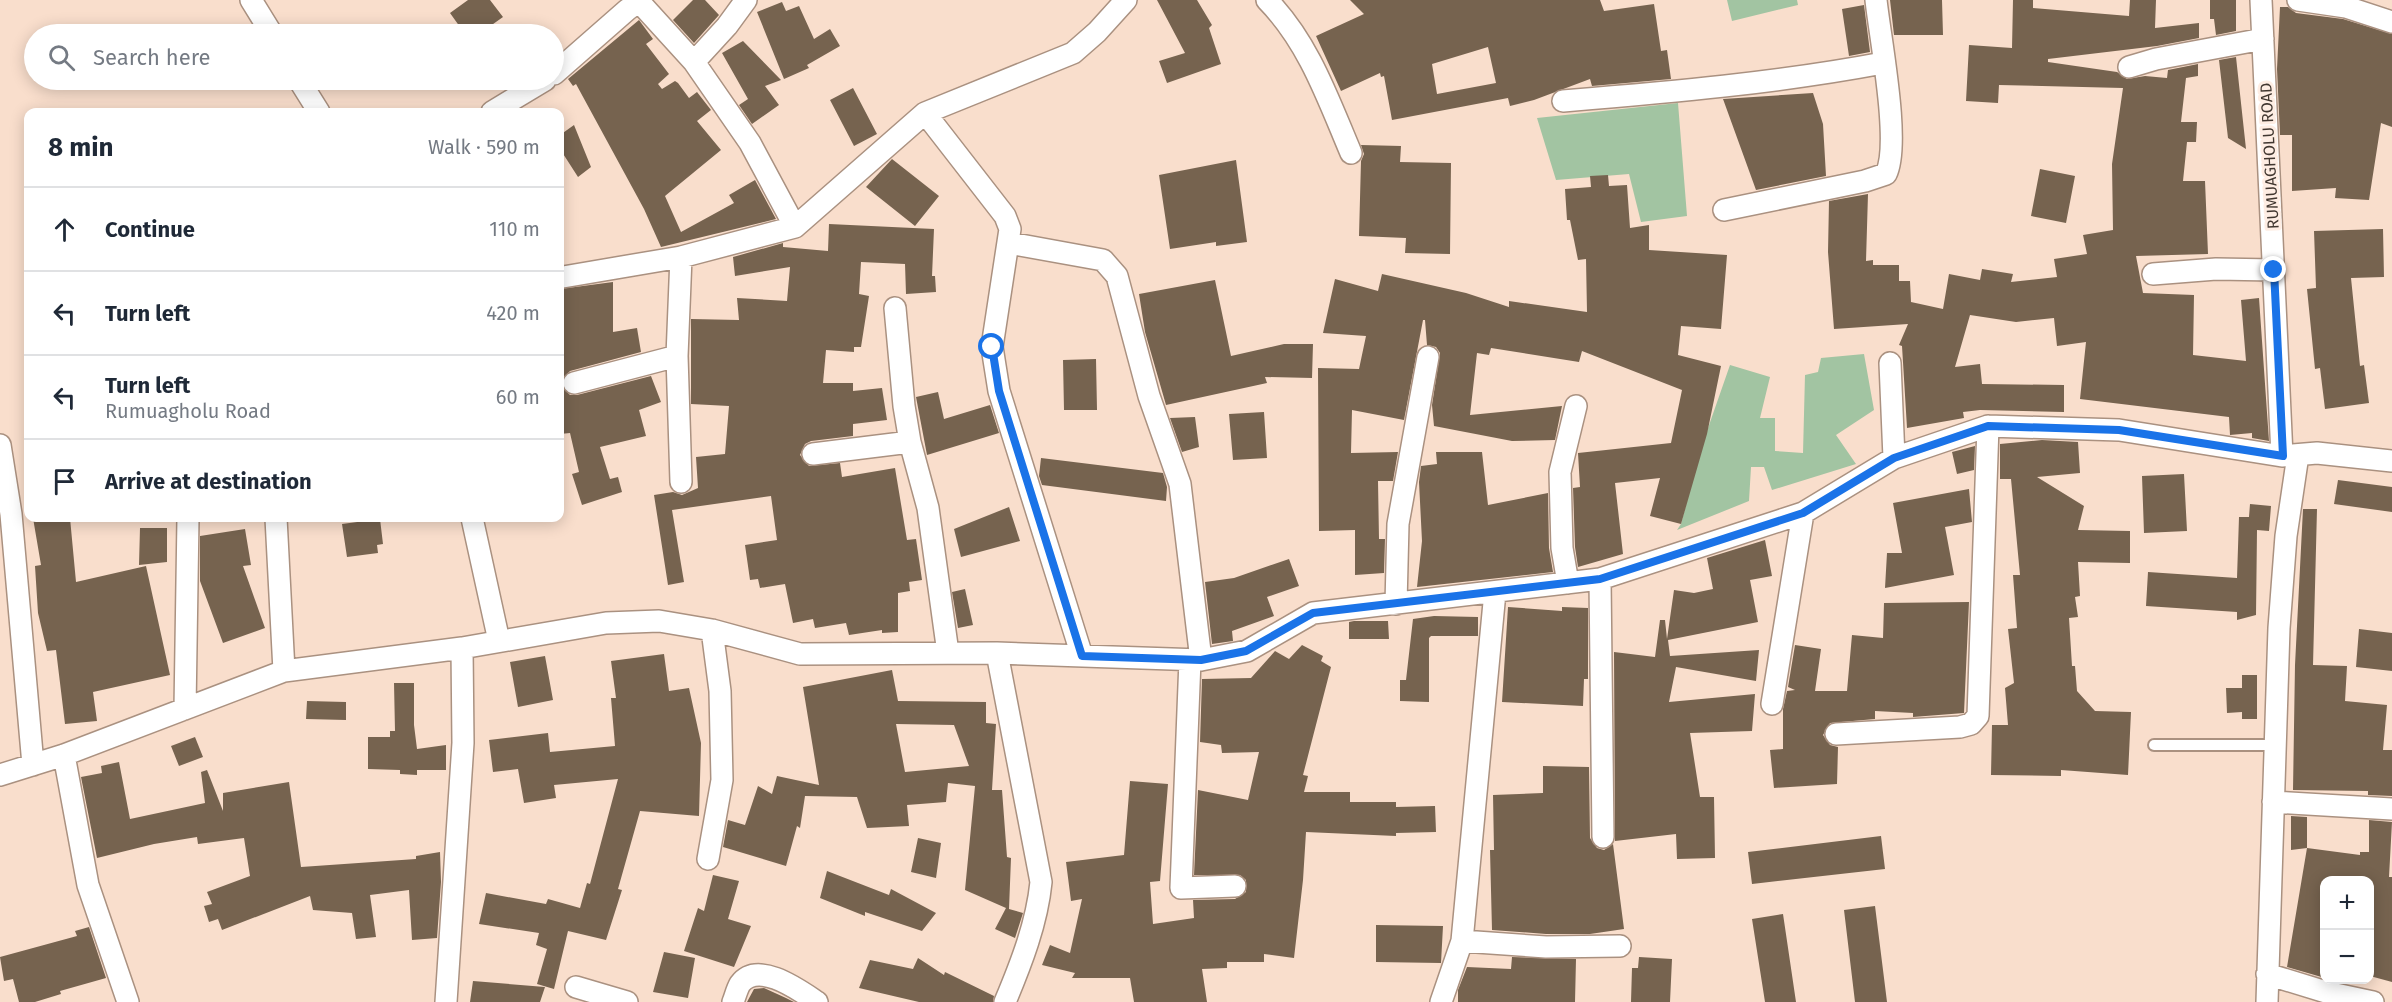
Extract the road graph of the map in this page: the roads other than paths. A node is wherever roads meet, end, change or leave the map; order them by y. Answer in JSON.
{"nodes":[{"id":1,"x":251,"y":0,"type":"edge"},
{"id":2,"x":746,"y":0,"type":"edge"},
{"id":3,"x":1126,"y":0,"type":"edge"},
{"id":4,"x":1267,"y":0,"type":"edge"},
{"id":5,"x":1876,"y":0,"type":"edge"},
{"id":6,"x":2261,"y":0,"type":"edge"},
{"id":7,"x":2277,"y":0,"type":"edge"},
{"id":8,"x":2298,"y":0,"type":"edge"},
{"id":9,"x":2392,"y":22,"type":"edge"},
{"id":10,"x":266,"y":24,"type":"edge"},
{"id":11,"x":2263,"y":39,"type":"junction"},
{"id":12,"x":694,"y":62,"type":"junction"},
{"id":13,"x":1883,"y":63,"type":"junction"},
{"id":14,"x":564,"y":65,"type":"edge"},
{"id":15,"x":2129,"y":67,"type":"dead end"},
{"id":16,"x":305,"y":90,"type":"edge"},
{"id":17,"x":528,"y":90,"type":"edge"},
{"id":18,"x":1563,"y":101,"type":"dead end"},
{"id":19,"x":316,"y":108,"type":"edge"},
{"id":20,"x":499,"y":108,"type":"edge"},
{"id":21,"x":925,"y":113,"type":"junction"},
{"id":22,"x":1351,"y":153,"type":"dead end"},
{"id":23,"x":1724,"y":210,"type":"dead end"},
{"id":24,"x":795,"y":227,"type":"junction"},
{"id":25,"x":1009,"y":243,"type":"junction"},
{"id":26,"x":681,"y":257,"type":"junction"},
{"id":27,"x":2274,"y":270,"type":"junction"},
{"id":28,"x":2153,"y":274,"type":"dead end"},
{"id":29,"x":564,"y":277,"type":"edge"},
{"id":30,"x":896,"y":308,"type":"dead end"},
{"id":31,"x":677,"y":356,"type":"junction"},
{"id":32,"x":1428,"y":357,"type":"dead end"},
{"id":33,"x":1890,"y":363,"type":"dead end"},
{"id":34,"x":574,"y":383,"type":"dead end"},
{"id":35,"x":1576,"y":406,"type":"dead end"},
{"id":36,"x":1988,"y":426,"type":"junction"},
{"id":37,"x":910,"y":442,"type":"junction"},
{"id":38,"x":0,"y":446,"type":"edge"},
{"id":39,"x":813,"y":454,"type":"dead end"},
{"id":40,"x":2290,"y":456,"type":"junction"},
{"id":41,"x":1894,"y":458,"type":"junction"},
{"id":42,"x":2392,"y":460,"type":"edge"},
{"id":43,"x":681,"y":482,"type":"dead end"},
{"id":44,"x":1803,"y":513,"type":"junction"},
{"id":45,"x":188,"y":522,"type":"edge"},
{"id":46,"x":276,"y":522,"type":"edge"},
{"id":47,"x":473,"y":522,"type":"edge"},
{"id":48,"x":1600,"y":579,"type":"junction"},
{"id":49,"x":1568,"y":583,"type":"junction"},
{"id":50,"x":1495,"y":592,"type":"junction"},
{"id":51,"x":1396,"y":604,"type":"junction"},
{"id":52,"x":712,"y":630,"type":"junction"},
{"id":53,"x":500,"y":641,"type":"junction"},
{"id":54,"x":462,"y":648,"type":"junction"},
{"id":55,"x":997,"y":652,"type":"junction"},
{"id":56,"x":948,"y":653,"type":"junction"},
{"id":57,"x":1082,"y":656,"type":"junction"},
{"id":58,"x":1196,"y":660,"type":"junction"},
{"id":59,"x":284,"y":671,"type":"junction"},
{"id":60,"x":1772,"y":704,"type":"dead end"},
{"id":61,"x":185,"y":709,"type":"junction"},
{"id":62,"x":1836,"y":734,"type":"dead end"},
{"id":63,"x":2154,"y":745,"type":"dead end"},
{"id":64,"x":2275,"y":745,"type":"junction"},
{"id":65,"x":64,"y":755,"type":"junction"},
{"id":66,"x":33,"y":765,"type":"junction"},
{"id":67,"x":0,"y":775,"type":"edge"},
{"id":68,"x":2273,"y":802,"type":"junction"},
{"id":69,"x":2392,"y":809,"type":"edge"},
{"id":70,"x":1603,"y":837,"type":"dead end"},
{"id":71,"x":708,"y":858,"type":"dead end"},
{"id":72,"x":1235,"y":886,"type":"dead end"},
{"id":73,"x":1462,"y":941,"type":"junction"},
{"id":74,"x":1620,"y":946,"type":"dead end"},
{"id":75,"x":2267,"y":974,"type":"junction"},
{"id":76,"x":576,"y":987,"type":"dead end"},
{"id":77,"x":127,"y":1002,"type":"edge"},
{"id":78,"x":446,"y":1002,"type":"edge"},
{"id":79,"x":627,"y":1002,"type":"edge"},
{"id":80,"x":733,"y":1002,"type":"edge"},
{"id":81,"x":816,"y":1002,"type":"edge"},
{"id":82,"x":1005,"y":1002,"type":"edge"},
{"id":83,"x":1441,"y":1002,"type":"edge"},
{"id":84,"x":2267,"y":1002,"type":"edge"},
{"id":85,"x":2373,"y":1002,"type":"edge"}],
"edges":[{"from":1,"to":10,"type":"street"},
{"from":2,"to":12,"type":"street"},
{"from":3,"to":21,"type":"street"},
{"from":4,"to":22,"type":"street"},
{"from":5,"to":13,"type":"street"},
{"from":6,"to":7,"type":"street"},
{"from":6,"to":11,"type":"street","name":"RUMUAGHOLU ROAD"},
{"from":8,"to":9,"type":"street"},
{"from":11,"to":15,"type":"street"},
{"from":11,"to":27,"type":"street","name":"RUMUAGHOLU ROAD"},
{"from":12,"to":14,"type":"street"},
{"from":12,"to":24,"type":"street"},
{"from":13,"to":18,"type":"street"},
{"from":13,"to":23,"type":"street"},
{"from":16,"to":19,"type":"street"},
{"from":17,"to":20,"type":"street"},
{"from":21,"to":24,"type":"street"},
{"from":21,"to":25,"type":"street"},
{"from":24,"to":26,"type":"street"},
{"from":25,"to":57,"type":"street"},
{"from":25,"to":58,"type":"street"},
{"from":26,"to":29,"type":"street"},
{"from":26,"to":31,"type":"street"},
{"from":27,"to":28,"type":"street"},
{"from":27,"to":40,"type":"street","name":"RUMUAGHOLU ROAD"},
{"from":30,"to":37,"type":"street"},
{"from":31,"to":34,"type":"street"},
{"from":31,"to":43,"type":"street"},
{"from":32,"to":51,"type":"street"},
{"from":33,"to":41,"type":"street"},
{"from":35,"to":49,"type":"street"},
{"from":36,"to":40,"type":"street"},
{"from":36,"to":41,"type":"street"},
{"from":36,"to":62,"type":"street"},
{"from":37,"to":39,"type":"street"},
{"from":37,"to":56,"type":"street"},
{"from":38,"to":66,"type":"street"},
{"from":40,"to":42,"type":"street"},
{"from":40,"to":64,"type":"street","name":"RUMUAGHOLU ROAD"},
{"from":41,"to":44,"type":"street"},
{"from":44,"to":48,"type":"street"},
{"from":44,"to":60,"type":"street"},
{"from":45,"to":61,"type":"street"},
{"from":46,"to":59,"type":"street"},
{"from":47,"to":53,"type":"street"},
{"from":48,"to":49,"type":"street"},
{"from":48,"to":70,"type":"street"},
{"from":49,"to":50,"type":"street"},
{"from":50,"to":51,"type":"street"},
{"from":50,"to":73,"type":"street"},
{"from":51,"to":58,"type":"street"},
{"from":52,"to":53,"type":"street"},
{"from":52,"to":56,"type":"street"},
{"from":52,"to":71,"type":"street"},
{"from":53,"to":54,"type":"street"},
{"from":54,"to":59,"type":"street"},
{"from":54,"to":78,"type":"street"},
{"from":55,"to":56,"type":"street"},
{"from":55,"to":57,"type":"street"},
{"from":55,"to":82,"type":"street"},
{"from":57,"to":58,"type":"street"},
{"from":58,"to":72,"type":"street"},
{"from":59,"to":61,"type":"street"},
{"from":61,"to":65,"type":"street"},
{"from":63,"to":64,"type":"lane"},
{"from":64,"to":68,"type":"street","name":"RUMUAGHOLU ROAD"},
{"from":65,"to":66,"type":"street"},
{"from":65,"to":77,"type":"street"},
{"from":66,"to":67,"type":"street"},
{"from":68,"to":69,"type":"street"},
{"from":68,"to":75,"type":"street","name":"RUMUAGHOLU ROAD"},
{"from":73,"to":74,"type":"street"},
{"from":73,"to":83,"type":"street"},
{"from":75,"to":84,"type":"street","name":"RUMUAGHOLU ROAD"},
{"from":75,"to":85,"type":"street"},
{"from":76,"to":79,"type":"street"},
{"from":80,"to":81,"type":"street"}]}
